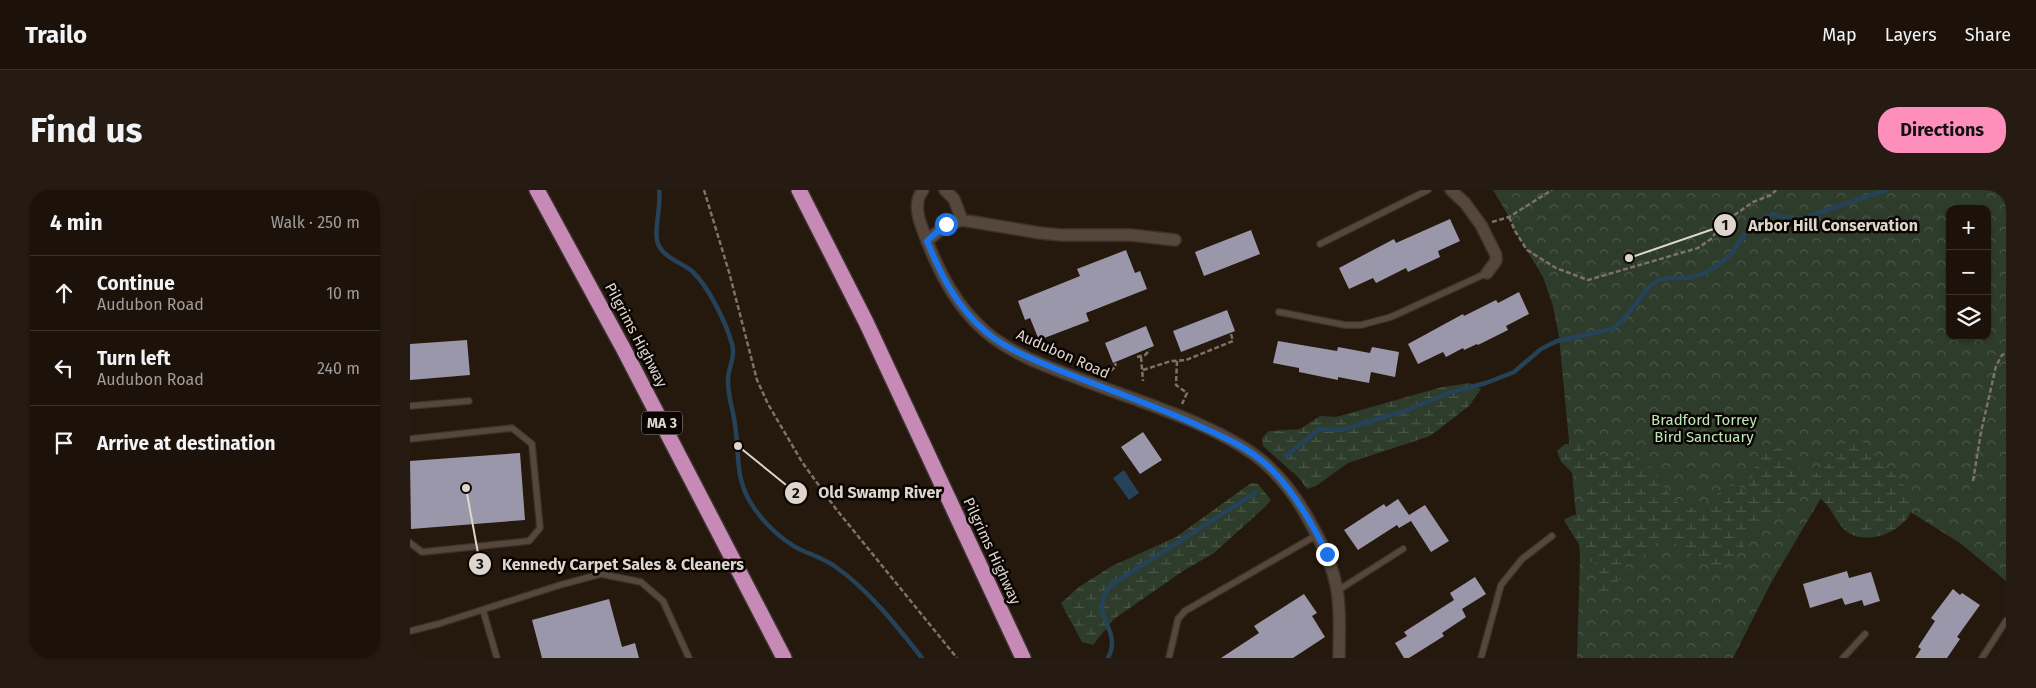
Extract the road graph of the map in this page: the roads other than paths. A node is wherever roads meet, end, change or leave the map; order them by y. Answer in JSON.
{"nodes":[{"id":1,"x":537,"y":190,"type":"edge"},
{"id":2,"x":799,"y":190,"type":"edge"},
{"id":3,"x":923,"y":190,"type":"edge"},
{"id":4,"x":945,"y":190,"type":"edge"},
{"id":5,"x":1428,"y":190,"type":"edge"},
{"id":6,"x":1451,"y":190,"type":"edge"},
{"id":7,"x":962,"y":220,"type":"junction"},
{"id":8,"x":1174,"y":240,"type":"dead end"},
{"id":9,"x":927,"y":241,"type":"junction"},
{"id":10,"x":1320,"y":244,"type":"dead end"},
{"id":11,"x":1487,"y":273,"type":"joint"},
{"id":12,"x":1279,"y":312,"type":"dead end"},
{"id":13,"x":469,"y":401,"type":"dead end"},
{"id":14,"x":410,"y":406,"type":"edge"},
{"id":15,"x":410,"y":438,"type":"edge"},
{"id":16,"x":1318,"y":535,"type":"junction"},
{"id":17,"x":1552,"y":536,"type":"dead end"},
{"id":18,"x":410,"y":543,"type":"edge"},
{"id":19,"x":1403,"y":549,"type":"dead end"},
{"id":20,"x":1337,"y":591,"type":"junction"},
{"id":21,"x":483,"y":610,"type":"junction"},
{"id":22,"x":2006,"y":621,"type":"edge"},
{"id":23,"x":410,"y":631,"type":"edge"},
{"id":24,"x":1865,"y":634,"type":"dead end"},
{"id":25,"x":497,"y":658,"type":"edge"},
{"id":26,"x":689,"y":658,"type":"edge"},
{"id":27,"x":784,"y":658,"type":"edge"},
{"id":28,"x":1023,"y":658,"type":"edge"},
{"id":29,"x":1170,"y":658,"type":"edge"},
{"id":30,"x":1339,"y":658,"type":"edge"},
{"id":31,"x":1481,"y":658,"type":"edge"},
{"id":32,"x":1843,"y":658,"type":"edge"},
{"id":33,"x":1982,"y":658,"type":"edge"}],
"edges":[{"from":1,"to":27,"type":"highway","name":"Pilgrims Highway","number":"MA 3"},
{"from":2,"to":28,"type":"highway","name":"Pilgrims Highway"},
{"from":3,"to":9,"type":"street","name":"Audubon Road"},
{"from":4,"to":7,"type":"street"},
{"from":5,"to":10,"type":"lane"},
{"from":6,"to":11,"type":"street"},
{"from":7,"to":8,"type":"street"},
{"from":7,"to":9,"type":"street"},
{"from":9,"to":16,"type":"street","name":"Audubon Road"},
{"from":11,"to":12,"type":"lane"},
{"from":13,"to":14,"type":"lane"},
{"from":15,"to":18,"type":"lane"},
{"from":16,"to":20,"type":"street","name":"Audubon Road"},
{"from":16,"to":29,"type":"lane"},
{"from":17,"to":31,"type":"lane"},
{"from":19,"to":20,"type":"lane"},
{"from":20,"to":30,"type":"street","name":"Audubon Road"},
{"from":21,"to":23,"type":"lane"},
{"from":21,"to":25,"type":"lane"},
{"from":21,"to":26,"type":"lane"},
{"from":22,"to":33,"type":"lane"},
{"from":24,"to":32,"type":"lane"}]}
